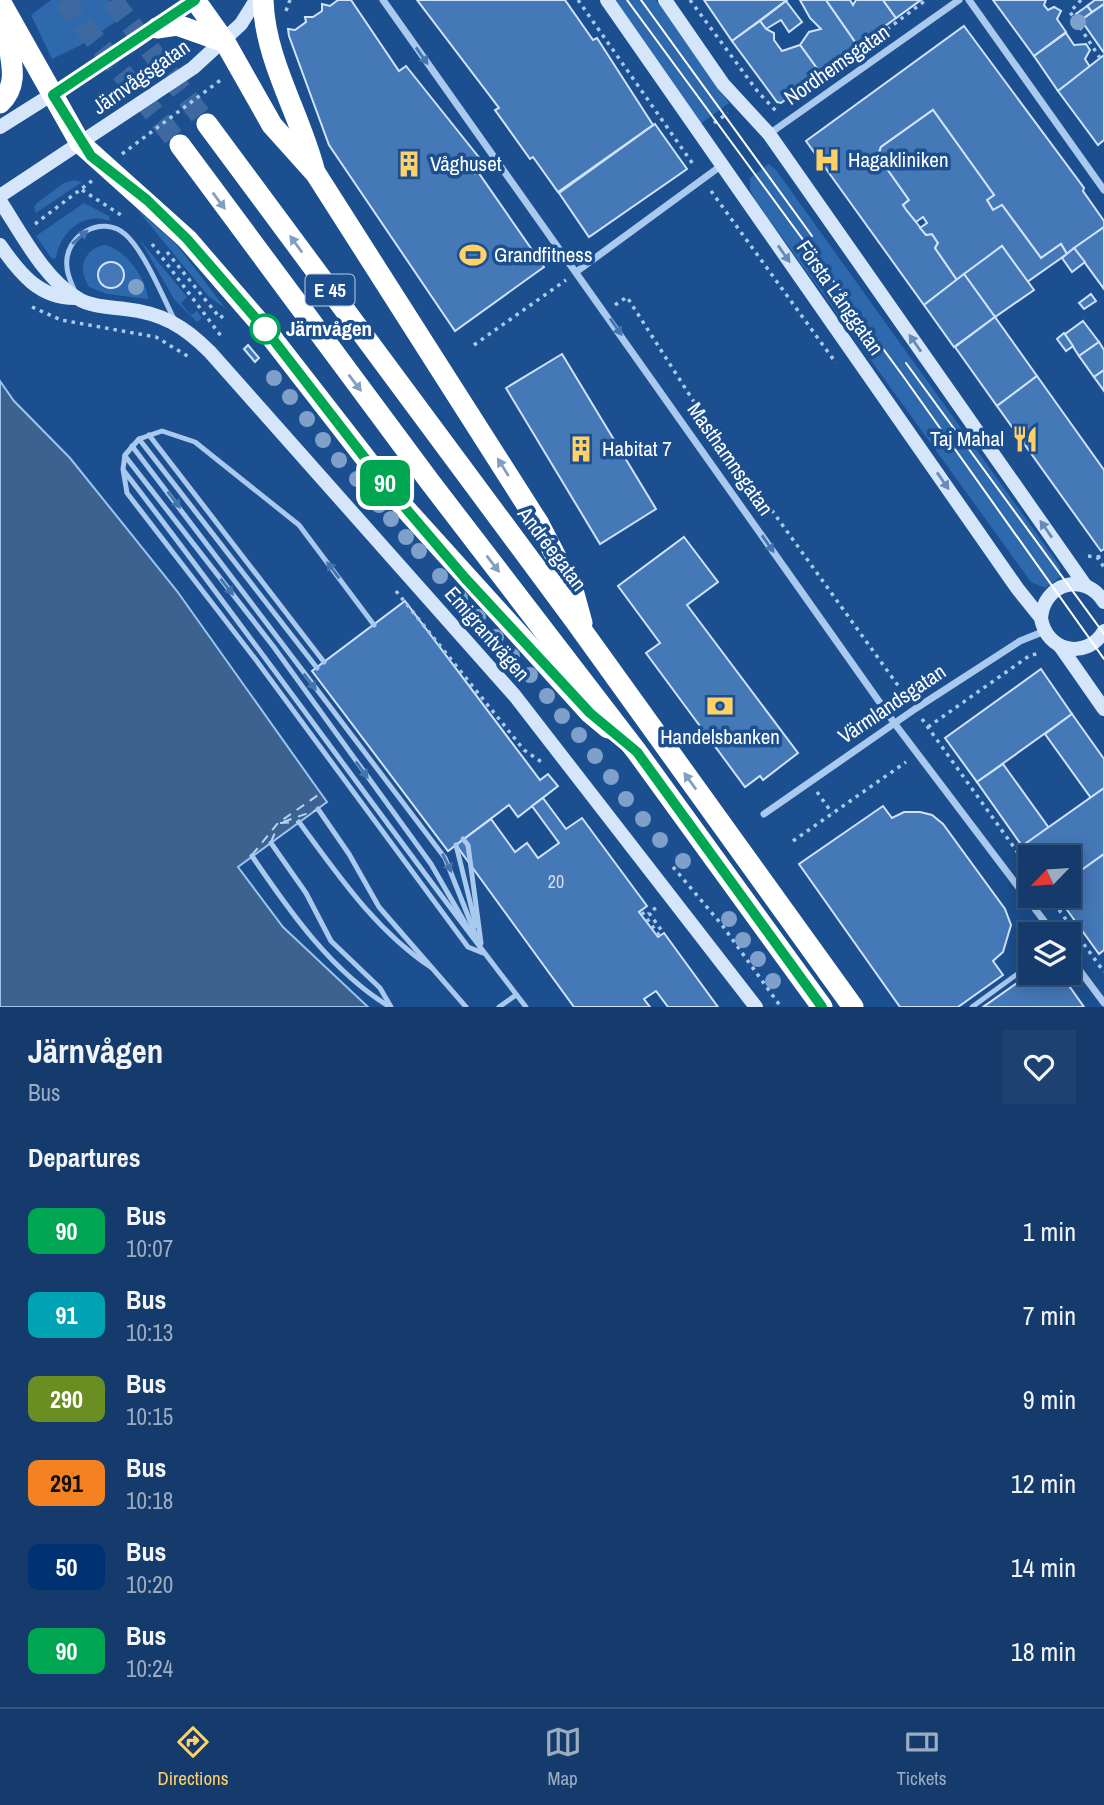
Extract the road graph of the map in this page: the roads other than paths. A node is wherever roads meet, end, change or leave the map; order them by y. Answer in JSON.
{"nodes":[{"id":1,"x":195,"y":0,"type":"edge"},
{"id":2,"x":256,"y":0,"type":"edge"},
{"id":3,"x":263,"y":0,"type":"edge"},
{"id":4,"x":383,"y":0,"type":"edge"},
{"id":5,"x":607,"y":0,"type":"edge"},
{"id":6,"x":665,"y":0,"type":"edge"},
{"id":7,"x":959,"y":0,"type":"edge"},
{"id":8,"x":970,"y":0,"type":"edge"},
{"id":9,"x":5,"y":9,"type":"edge"},
{"id":10,"x":157,"y":28,"type":"junction"},
{"id":11,"x":225,"y":42,"type":"junction"},
{"id":12,"x":53,"y":95,"type":"junction"},
{"id":13,"x":5,"y":113,"type":"edge"},
{"id":14,"x":207,"y":124,"type":"tunnel mouth"},
{"id":15,"x":0,"y":127,"type":"edge"},
{"id":16,"x":769,"y":134,"type":"junction"},
{"id":17,"x":80,"y":143,"type":"junction"},
{"id":18,"x":180,"y":145,"type":"tunnel mouth"},
{"id":19,"x":722,"y":165,"type":"junction"},
{"id":20,"x":316,"y":174,"type":"junction"},
{"id":21,"x":1104,"y":190,"type":"edge"},
{"id":22,"x":0,"y":199,"type":"edge"},
{"id":23,"x":0,"y":245,"type":"edge"},
{"id":24,"x":576,"y":272,"type":"junction"},
{"id":25,"x":77,"y":298,"type":"junction"},
{"id":26,"x":175,"y":322,"type":"junction"},
{"id":27,"x":149,"y":435,"type":"junction"},
{"id":28,"x":139,"y":439,"type":"junction"},
{"id":29,"x":132,"y":446,"type":"junction"},
{"id":30,"x":125,"y":455,"type":"junction"},
{"id":31,"x":122,"y":468,"type":"junction"},
{"id":32,"x":1085,"y":585,"type":"junction"},
{"id":33,"x":1103,"y":597,"type":"edge"},
{"id":34,"x":1043,"y":624,"type":"junction"},
{"id":35,"x":374,"y":625,"type":"dead end"},
{"id":36,"x":1104,"y":631,"type":"edge"},
{"id":37,"x":586,"y":636,"type":"junction"},
{"id":38,"x":1060,"y":646,"type":"junction"},
{"id":39,"x":324,"y":662,"type":"dead end"},
{"id":40,"x":317,"y":668,"type":"dead end"},
{"id":41,"x":1104,"y":709,"type":"edge"},
{"id":42,"x":895,"y":724,"type":"junction"},
{"id":43,"x":637,"y":752,"type":"junction"},
{"id":44,"x":318,"y":809,"type":"dead end"},
{"id":45,"x":764,"y":814,"type":"dead end"},
{"id":46,"x":299,"y":822,"type":"dead end"},
{"id":47,"x":463,"y":839,"type":"dead end"},
{"id":48,"x":271,"y":843,"type":"dead end"},
{"id":49,"x":456,"y":845,"type":"dead end"},
{"id":50,"x":251,"y":856,"type":"dead end"},
{"id":51,"x":1045,"y":922,"type":"edge"},
{"id":52,"x":483,"y":953,"type":"junction"},
{"id":53,"x":437,"y":971,"type":"junction"},
{"id":54,"x":1081,"y":972,"type":"edge"},
{"id":55,"x":1018,"y":973,"type":"edge"},
{"id":56,"x":516,"y":995,"type":"junction"},
{"id":57,"x":1104,"y":1003,"type":"edge"},
{"id":58,"x":391,"y":1007,"type":"edge"},
{"id":59,"x":466,"y":1007,"type":"edge"},
{"id":60,"x":499,"y":1007,"type":"edge"},
{"id":61,"x":526,"y":1007,"type":"edge"},
{"id":62,"x":757,"y":1007,"type":"edge"},
{"id":63,"x":822,"y":1007,"type":"edge"},
{"id":64,"x":853,"y":1007,"type":"edge"},
{"id":65,"x":972,"y":1007,"type":"edge"}],
"edges":[{"from":1,"to":10,"type":"street","name":"Järnvågsgatan"},
{"from":1,"to":11,"type":"highway"},
{"from":2,"to":11,"type":"street","name":"Järnvågsgatan"},
{"from":3,"to":20,"type":"highway"},
{"from":4,"to":24,"type":"street","name":"Masthamnsgatan","one_way":true},
{"from":5,"to":19,"type":"street","name":"Första Långgatan"},
{"from":6,"to":16,"type":"street","name":"Första Långgatan"},
{"from":7,"to":16,"type":"street","name":"Nordhemsgatan"},
{"from":8,"to":21,"type":"street"},
{"from":9,"to":12,"type":"highway"},
{"from":9,"to":13,"type":"highway"},
{"from":10,"to":11,"type":"highway"},
{"from":10,"to":12,"type":"street","name":"Järnvågsgatan"},
{"from":11,"to":17,"type":"street","name":"Järnvågsgatan"},
{"from":11,"to":20,"type":"highway"},
{"from":12,"to":13,"type":"street","name":"Järnvågsgatan"},
{"from":12,"to":17,"type":"highway"},
{"from":13,"to":15,"type":"street","name":"Järnvågsgatan"},
{"from":37,"to":14,"type":"highway","name":"Andréegatan","number":"E 45","one_way":true},
{"from":32,"to":16,"type":"street","name":"Första Långgatan","one_way":true},
{"from":17,"to":22,"type":"street","name":"Järnvågsgatan"},
{"from":17,"to":43,"type":"highway"},
{"from":18,"to":43,"type":"highway","number":"E 45","one_way":true},
{"from":19,"to":24,"type":"street"},
{"from":19,"to":34,"type":"street","name":"Första Långgatan","one_way":true},
{"from":37,"to":20,"type":"highway","one_way":true},
{"from":22,"to":25,"type":"street","name":"Emigrantvägen"},
{"from":23,"to":25,"type":"street","name":"Emigrantvägen"},
{"from":24,"to":42,"type":"street","name":"Masthamnsgatan","one_way":true},
{"from":25,"to":26,"type":"street","name":"Emigrantvägen"},
{"from":25,"to":26,"type":"lane","one_way":true},
{"from":26,"to":62,"type":"street","name":"Emigrantvägen"},
{"from":27,"to":28,"type":"lane"},
{"from":35,"to":27,"type":"lane","one_way":true},
{"from":27,"to":39,"type":"lane"},
{"from":28,"to":29,"type":"lane"},
{"from":28,"to":40,"type":"lane"},
{"from":29,"to":30,"type":"lane"},
{"from":29,"to":52,"type":"lane","one_way":true},
{"from":30,"to":31,"type":"lane"},
{"from":30,"to":52,"type":"lane","one_way":true},
{"from":31,"to":52,"type":"lane"},
{"from":31,"to":52,"type":"lane"},
{"from":32,"to":33,"type":"street","name":"Första Långgatan"},
{"from":32,"to":34,"type":"street"},
{"from":34,"to":38,"type":"street","name":"Första Långgatan"},
{"from":34,"to":42,"type":"street","name":"Värmlandsgatan"},
{"from":36,"to":38,"type":"street"},
{"from":64,"to":37,"type":"highway","name":"Andréegatan","number":"E 45","one_way":true},
{"from":38,"to":41,"type":"street","name":"Första Långgatan"},
{"from":42,"to":45,"type":"street","name":"Värmlandsgatan"},
{"from":42,"to":51,"type":"street","name":"Masthamnsgatan"},
{"from":43,"to":63,"type":"highway","number":"E 45"},
{"from":44,"to":53,"type":"lane"},
{"from":46,"to":53,"type":"lane"},
{"from":47,"to":52,"type":"lane"},
{"from":48,"to":58,"type":"lane"},
{"from":49,"to":52,"type":"lane"},
{"from":50,"to":58,"type":"lane"},
{"from":52,"to":56,"type":"lane"},
{"from":53,"to":59,"type":"lane"},
{"from":54,"to":57,"type":"street"},
{"from":55,"to":65,"type":"lane"},
{"from":56,"to":60,"type":"lane"},
{"from":56,"to":61,"type":"lane"}]}
